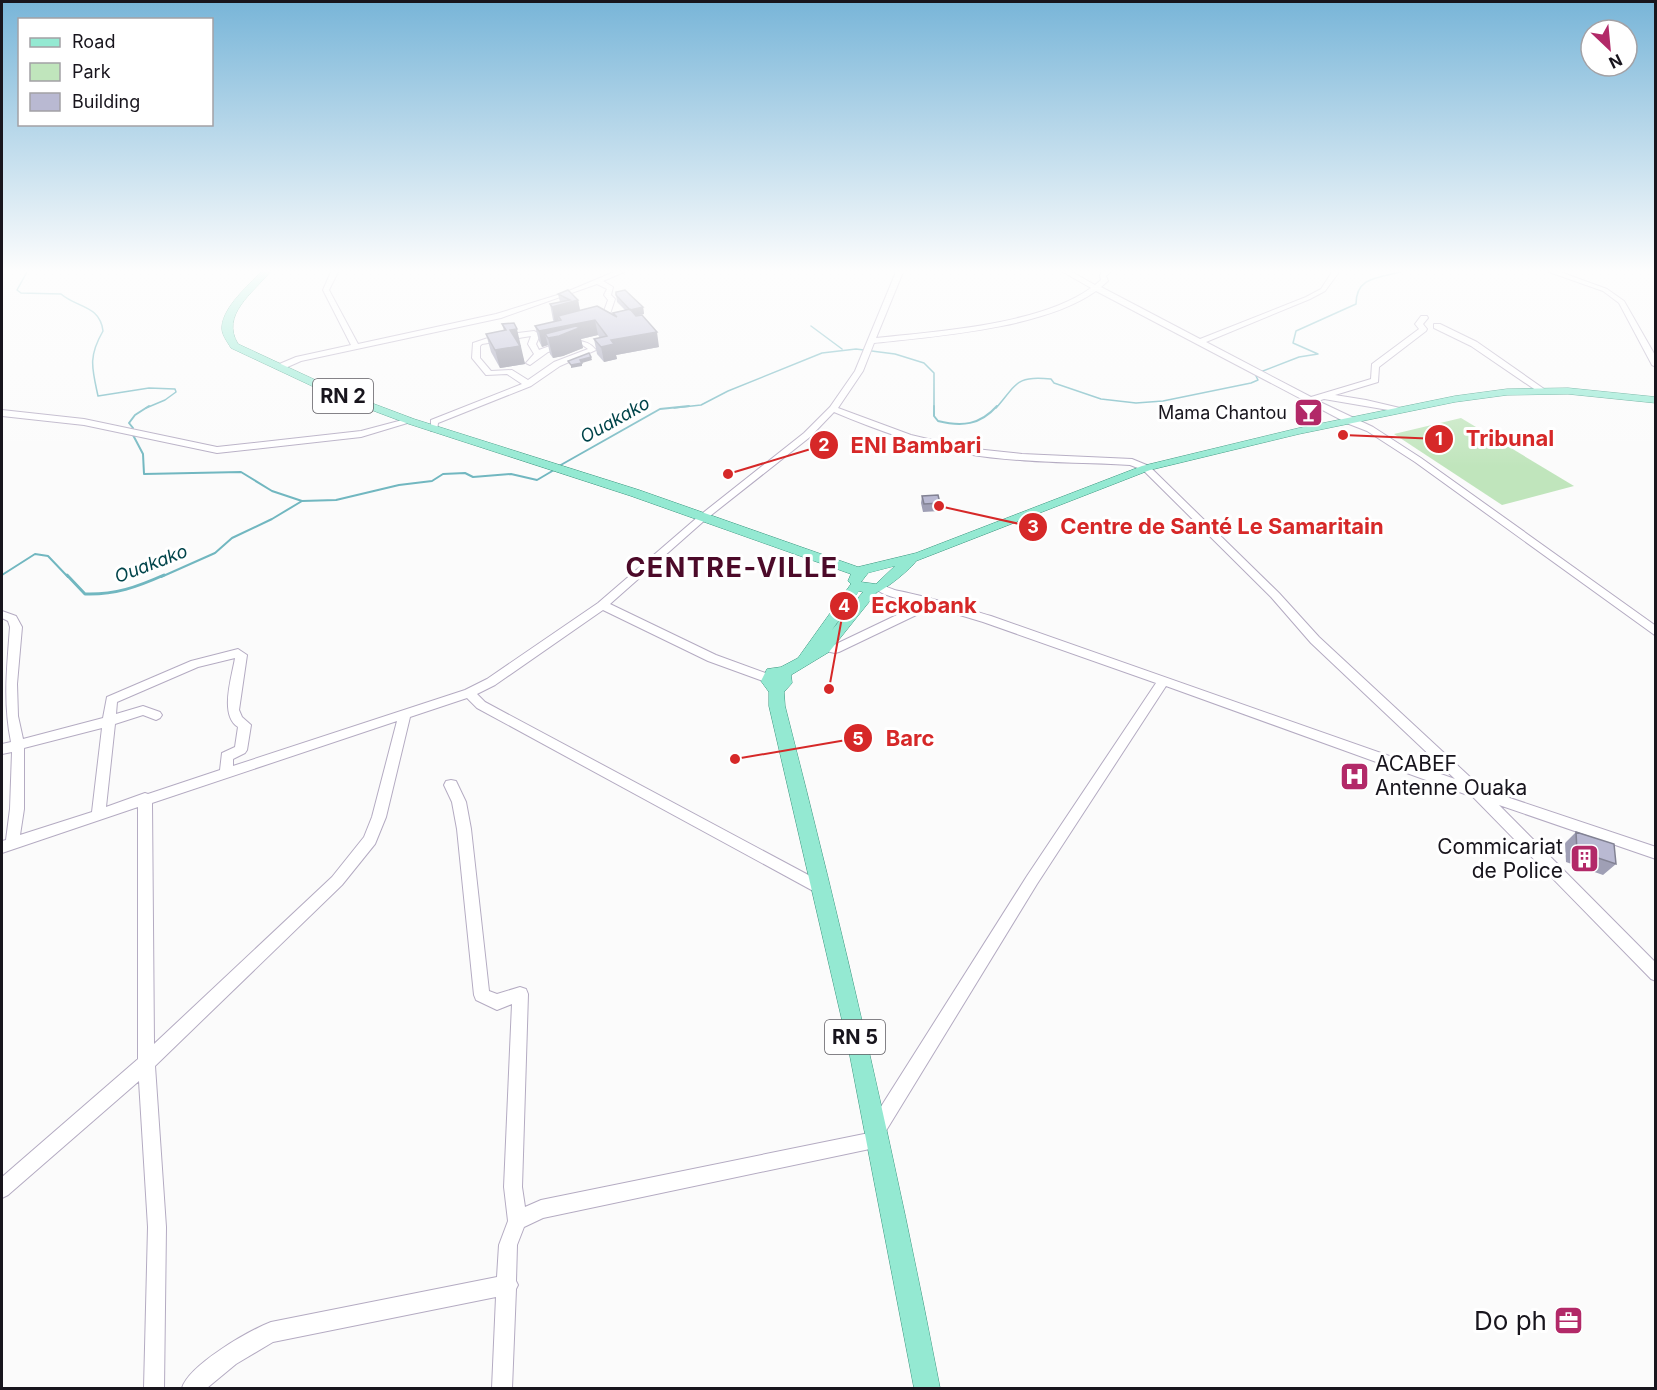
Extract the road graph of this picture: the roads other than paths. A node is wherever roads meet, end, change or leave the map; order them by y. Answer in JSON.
{"nodes":[{"id":1,"x":229,"y":337,"type":"edge"},
{"id":2,"x":350,"y":337,"type":"edge"},
{"id":3,"x":406,"y":337,"type":"edge"},
{"id":4,"x":508,"y":337,"type":"edge"},
{"id":5,"x":535,"y":337,"type":"edge"},
{"id":6,"x":873,"y":337,"type":"edge"},
{"id":7,"x":917,"y":337,"type":"edge"},
{"id":8,"x":1190,"y":337,"type":"edge"},
{"id":9,"x":1213,"y":337,"type":"edge"},
{"id":10,"x":1413,"y":337,"type":"edge"},
{"id":11,"x":1459,"y":337,"type":"edge"},
{"id":12,"x":1641,"y":337,"type":"edge"},
{"id":13,"x":1200,"y":342,"type":"junction"},
{"id":14,"x":355,"y":346,"type":"junction"},
{"id":15,"x":868,"y":348,"type":"junction"},
{"id":16,"x":538,"y":355,"type":"junction"},
{"id":17,"x":530,"y":363,"type":"junction"},
{"id":18,"x":1656,"y":365,"type":"edge"},
{"id":19,"x":280,"y":367,"type":"junction"},
{"id":20,"x":509,"y":372,"type":"junction"},
{"id":21,"x":543,"y":372,"type":"junction"},
{"id":22,"x":528,"y":384,"type":"junction"},
{"id":23,"x":1543,"y":391,"type":"junction"},
{"id":24,"x":1322,"y":396,"type":"junction"},
{"id":25,"x":1311,"y":400,"type":"junction"},
{"id":26,"x":1656,"y":400,"type":"edge"},
{"id":27,"x":833,"y":409,"type":"junction"},
{"id":28,"x":1396,"y":410,"type":"junction"},
{"id":29,"x":2,"y":413,"type":"edge"},
{"id":30,"x":410,"y":422,"type":"junction"},
{"id":31,"x":1352,"y":422,"type":"junction"},
{"id":32,"x":434,"y":429,"type":"junction"},
{"id":33,"x":1146,"y":468,"type":"junction"},
{"id":34,"x":702,"y":518,"type":"junction"},
{"id":35,"x":920,"y":556,"type":"junction"},
{"id":36,"x":860,"y":577,"type":"junction"},
{"id":37,"x":881,"y":585,"type":"junction"},
{"id":38,"x":932,"y":603,"type":"junction"},
{"id":39,"x":602,"y":605,"type":"junction"},
{"id":40,"x":2,"y":614,"type":"edge"},
{"id":41,"x":834,"y":627,"type":"junction"},
{"id":42,"x":1656,"y":632,"type":"edge"},
{"id":43,"x":818,"y":646,"type":"junction"},
{"id":44,"x":774,"y":680,"type":"junction"},
{"id":45,"x":1163,"y":682,"type":"junction"},
{"id":46,"x":469,"y":693,"type":"junction"},
{"id":47,"x":405,"y":713,"type":"junction"},
{"id":48,"x":156,"y":715,"type":"dead end"},
{"id":49,"x":108,"y":721,"type":"junction"},
{"id":50,"x":18,"y":743,"type":"junction"},
{"id":51,"x":2,"y":749,"type":"edge"},
{"id":52,"x":226,"y":772,"type":"junction"},
{"id":53,"x":451,"y":785,"type":"dead end"},
{"id":54,"x":1478,"y":793,"type":"junction"},
{"id":55,"x":145,"y":798,"type":"junction"},
{"id":56,"x":99,"y":813,"type":"junction"},
{"id":57,"x":7,"y":845,"type":"edge"},
{"id":58,"x":1656,"y":853,"type":"edge"},
{"id":59,"x":824,"y":890,"type":"junction"},
{"id":60,"x":1656,"y":974,"type":"edge"},
{"id":61,"x":146,"y":1063,"type":"junction"},
{"id":62,"x":877,"y":1135,"type":"junction"},
{"id":63,"x":2,"y":1189,"type":"edge"},
{"id":64,"x":517,"y":1221,"type":"junction"},
{"id":65,"x":508,"y":1285,"type":"junction"},
{"id":66,"x":154,"y":1389,"type":"edge"},
{"id":67,"x":192,"y":1389,"type":"edge"},
{"id":68,"x":502,"y":1389,"type":"edge"},
{"id":69,"x":927,"y":1389,"type":"edge"}],
"edges":[{"from":1,"to":19,"type":"main road","number":"RN 2"},
{"from":2,"to":14,"type":"street"},
{"from":3,"to":14,"type":"street"},
{"from":4,"to":20,"type":"street"},
{"from":5,"to":16,"type":"street"},
{"from":6,"to":15,"type":"street"},
{"from":7,"to":15,"type":"street"},
{"from":8,"to":13,"type":"street"},
{"from":9,"to":13,"type":"street"},
{"from":10,"to":24,"type":"street"},
{"from":11,"to":23,"type":"street"},
{"from":12,"to":18,"type":"street"},
{"from":13,"to":25,"type":"street"},
{"from":14,"to":19,"type":"street"},
{"from":15,"to":27,"type":"street"},
{"from":16,"to":17,"type":"street"},
{"from":16,"to":21,"type":"street"},
{"from":17,"to":20,"type":"street"},
{"from":17,"to":21,"type":"street"},
{"from":19,"to":30,"type":"main road","number":"RN 2"},
{"from":20,"to":22,"type":"street"},
{"from":21,"to":22,"type":"street"},
{"from":22,"to":32,"type":"street"},
{"from":23,"to":26,"type":"main road"},
{"from":23,"to":28,"type":"main road"},
{"from":24,"to":25,"type":"street"},
{"from":24,"to":28,"type":"street"},
{"from":25,"to":31,"type":"street"},
{"from":27,"to":33,"type":"street"},
{"from":27,"to":34,"type":"street"},
{"from":28,"to":31,"type":"main road"},
{"from":29,"to":30,"type":"street"},
{"from":30,"to":32,"type":"main road","number":"RN 2"},
{"from":31,"to":33,"type":"main road"},
{"from":31,"to":42,"type":"street"},
{"from":32,"to":34,"type":"main road","number":"RN 2"},
{"from":33,"to":35,"type":"main road"},
{"from":33,"to":54,"type":"street"},
{"from":34,"to":36,"type":"main road","number":"RN 2"},
{"from":34,"to":39,"type":"street"},
{"from":35,"to":36,"type":"main road"},
{"from":35,"to":37,"type":"main road"},
{"from":36,"to":37,"type":"main road"},
{"from":36,"to":37,"type":"main road"},
{"from":36,"to":41,"type":"main road"},
{"from":37,"to":38,"type":"street"},
{"from":37,"to":41,"type":"main road"},
{"from":38,"to":43,"type":"street"},
{"from":38,"to":45,"type":"street"},
{"from":39,"to":44,"type":"street"},
{"from":39,"to":46,"type":"street"},
{"from":40,"to":50,"type":"street"},
{"from":41,"to":43,"type":"main road"},
{"from":43,"to":44,"type":"main road"},
{"from":44,"to":59,"type":"main road","number":"RN 5"},
{"from":45,"to":54,"type":"street"},
{"from":45,"to":62,"type":"street"},
{"from":46,"to":47,"type":"street"},
{"from":46,"to":59,"type":"street"},
{"from":47,"to":52,"type":"street"},
{"from":47,"to":61,"type":"street"},
{"from":48,"to":49,"type":"street"},
{"from":49,"to":50,"type":"street"},
{"from":49,"to":52,"type":"street"},
{"from":49,"to":56,"type":"street"},
{"from":50,"to":51,"type":"street"},
{"from":50,"to":57,"type":"street"},
{"from":52,"to":55,"type":"street"},
{"from":53,"to":64,"type":"street"},
{"from":54,"to":58,"type":"street"},
{"from":54,"to":60,"type":"street"},
{"from":55,"to":56,"type":"street"},
{"from":55,"to":61,"type":"street"},
{"from":56,"to":57,"type":"street"},
{"from":59,"to":62,"type":"main road","number":"RN 5"},
{"from":61,"to":63,"type":"street"},
{"from":61,"to":66,"type":"street"},
{"from":62,"to":64,"type":"street"},
{"from":62,"to":69,"type":"main road","number":"RN 5"},
{"from":64,"to":65,"type":"street"},
{"from":65,"to":67,"type":"street"},
{"from":65,"to":68,"type":"street"}]}
